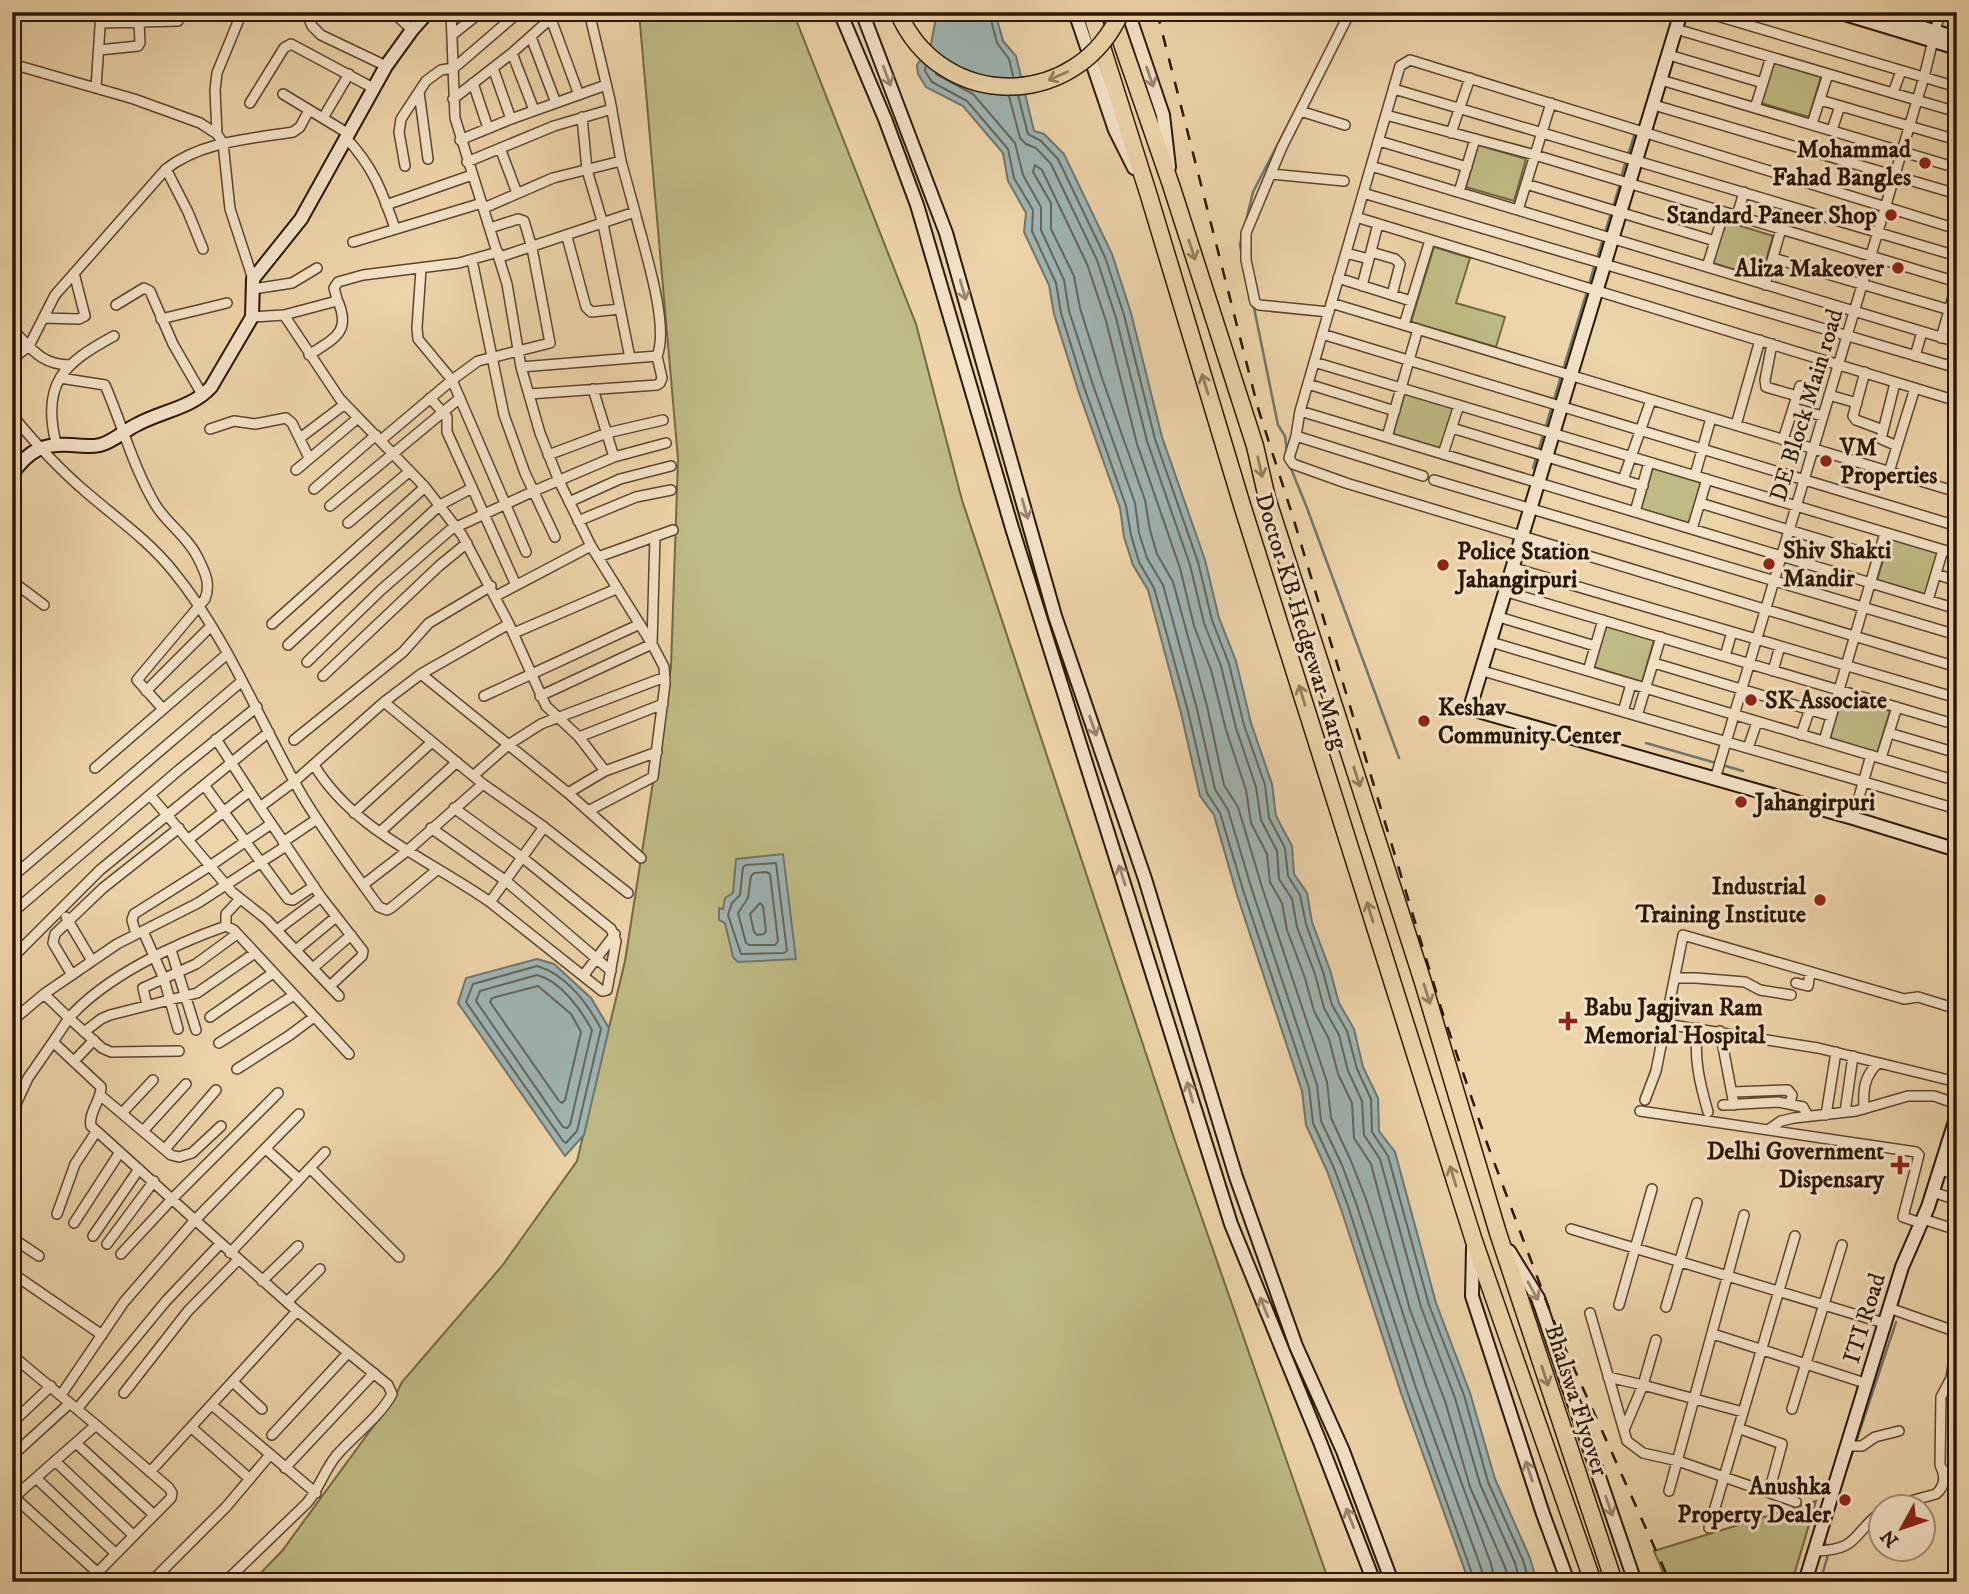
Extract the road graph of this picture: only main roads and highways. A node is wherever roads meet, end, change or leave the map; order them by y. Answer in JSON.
{"nodes":[{"id":1,"x":898,"y":12,"type":"edge"},
{"id":2,"x":1091,"y":12,"type":"edge"},
{"id":3,"x":1111,"y":12,"type":"edge"},
{"id":4,"x":1121,"y":12,"type":"edge"},
{"id":5,"x":1498,"y":1233,"type":"joint"},
{"id":6,"x":1474,"y":1241,"type":"joint"},
{"id":7,"x":1593,"y":1582,"type":"edge"},
{"id":8,"x":1614,"y":1582,"type":"edge"}],
"edges":[{"from":4,"to":1,"type":"highway","one_way":true,"bridge":true},
{"from":6,"to":2,"type":"highway","name":"Doctor KB Hedgewar Marg","one_way":true},
{"from":3,"to":5,"type":"highway","name":"Doctor KB Hedgewar Marg","one_way":true},
{"from":5,"to":8,"type":"highway","name":"Bhalswa Flyover","one_way":true},
{"from":6,"to":7,"type":"highway","name":"Bhalswa Flyover"}]}
